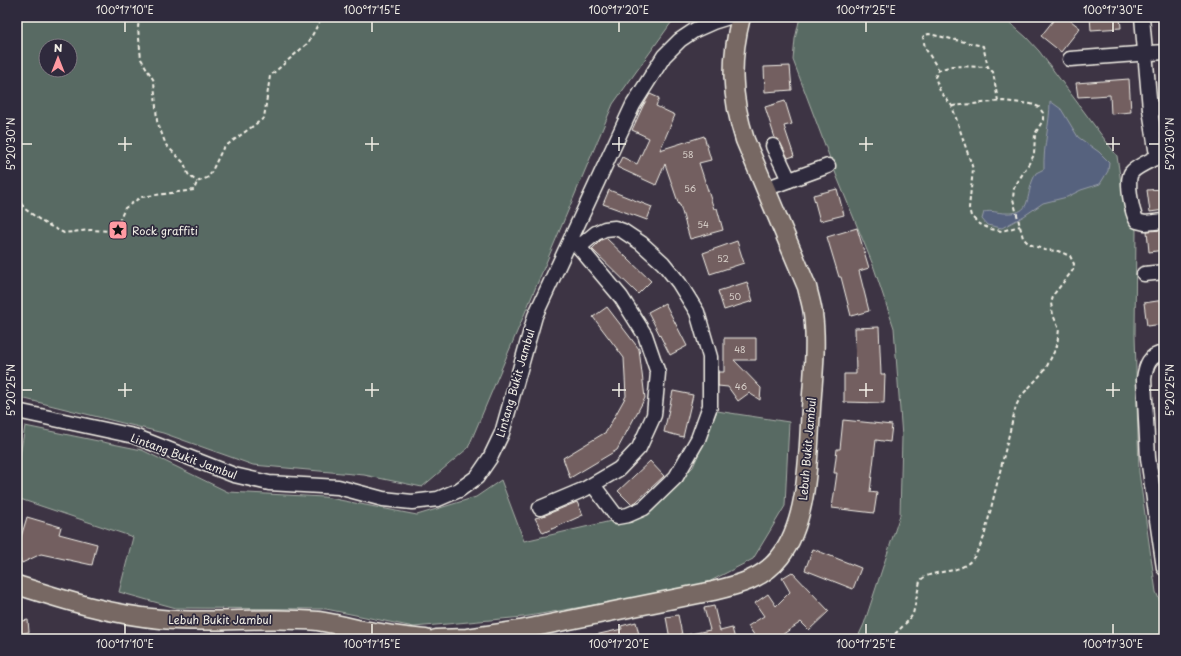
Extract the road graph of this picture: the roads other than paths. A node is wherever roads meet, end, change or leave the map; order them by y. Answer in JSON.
{"nodes":[{"id":1,"x":729,"y":17,"type":"edge"},
{"id":2,"x":742,"y":17,"type":"edge"},
{"id":3,"x":1142,"y":17,"type":"edge"},
{"id":4,"x":1164,"y":52,"type":"edge"},
{"id":5,"x":1145,"y":53,"type":"junction"},
{"id":6,"x":1070,"y":59,"type":"dead end"},
{"id":7,"x":1164,"y":108,"type":"edge"},
{"id":8,"x":1150,"y":109,"type":"junction"},
{"id":9,"x":773,"y":146,"type":"dead end"},
{"id":10,"x":1162,"y":157,"type":"edge"},
{"id":11,"x":828,"y":166,"type":"dead end"},
{"id":12,"x":789,"y":180,"type":"junction"},
{"id":13,"x":765,"y":188,"type":"junction"},
{"id":14,"x":1164,"y":221,"type":"edge"},
{"id":15,"x":575,"y":242,"type":"junction"},
{"id":16,"x":1164,"y":272,"type":"edge"},
{"id":17,"x":1144,"y":274,"type":"dead end"},
{"id":18,"x":1164,"y":353,"type":"edge"},
{"id":19,"x":17,"y":411,"type":"edge"},
{"id":20,"x":593,"y":485,"type":"junction"},
{"id":21,"x":540,"y":508,"type":"dead end"},
{"id":22,"x":1164,"y":568,"type":"edge"},
{"id":23,"x":17,"y":585,"type":"edge"},
{"id":24,"x":521,"y":634,"type":"edge"},
{"id":25,"x":426,"y":639,"type":"edge"},
{"id":26,"x":436,"y":639,"type":"edge"}],
"edges":[{"from":1,"to":15,"type":"street","name":"Lintang Bukit Jambul"},
{"from":2,"to":13,"type":"main road","name":"Lebuh Bukit Jambul"},
{"from":3,"to":5,"type":"street"},
{"from":4,"to":5,"type":"street"},
{"from":5,"to":6,"type":"street"},
{"from":5,"to":8,"type":"street"},
{"from":7,"to":8,"type":"street"},
{"from":8,"to":10,"type":"street"},
{"from":9,"to":12,"type":"street"},
{"from":10,"to":14,"type":"street"},
{"from":11,"to":12,"type":"street"},
{"from":12,"to":13,"type":"street"},
{"from":13,"to":24,"type":"main road","name":"Lebuh Bukit Jambul"},
{"from":15,"to":19,"type":"street","name":"Lintang Bukit Jambul"},
{"from":15,"to":20,"type":"street"},
{"from":15,"to":20,"type":"street"},
{"from":16,"to":17,"type":"street"},
{"from":18,"to":22,"type":"street"},
{"from":20,"to":21,"type":"street"},
{"from":23,"to":25,"type":"main road","name":"Lebuh Bukit Jambul"},
{"from":24,"to":26,"type":"main road","name":"Lebuh Bukit Jambul"}]}
